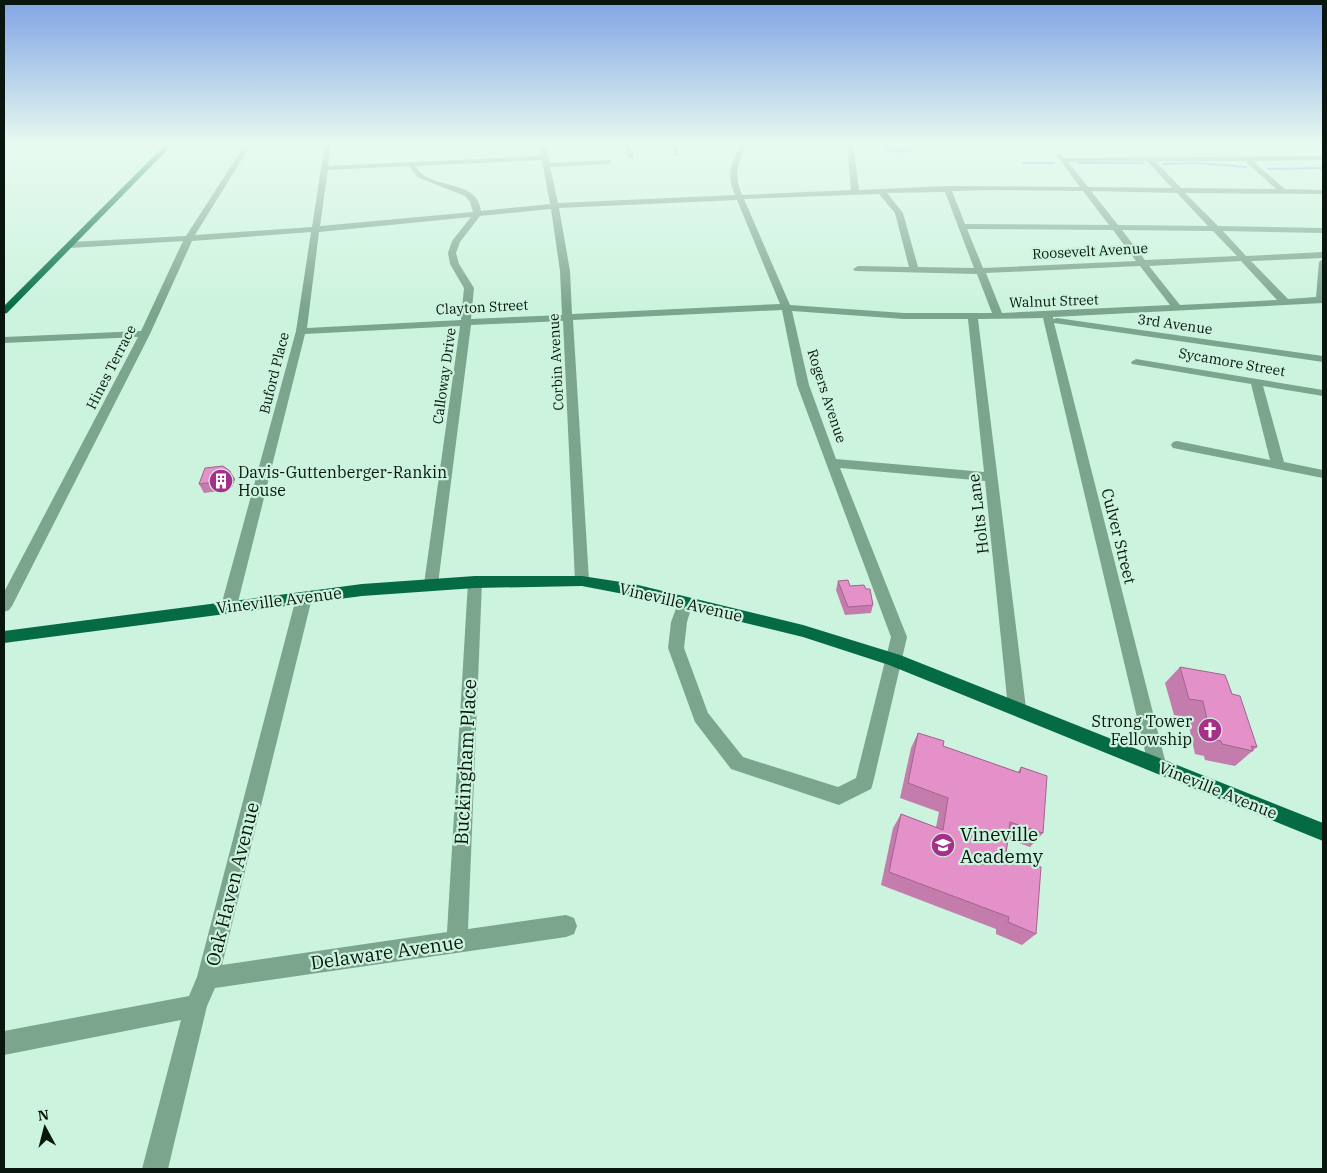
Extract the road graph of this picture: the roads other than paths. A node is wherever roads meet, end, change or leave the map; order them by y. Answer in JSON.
{"nodes":[{"id":1,"x":117,"y":198,"type":"edge"},
{"id":2,"x":214,"y":198,"type":"edge"},
{"id":3,"x":319,"y":198,"type":"edge"},
{"id":4,"x":471,"y":198,"type":"edge"},
{"id":5,"x":553,"y":198,"type":"edge"},
{"id":6,"x":740,"y":198,"type":"junction"},
{"id":7,"x":745,"y":198,"type":"edge"},
{"id":8,"x":887,"y":198,"type":"edge"},
{"id":9,"x":951,"y":198,"type":"edge"},
{"id":10,"x":1095,"y":198,"type":"edge"},
{"id":11,"x":1188,"y":198,"type":"edge"},
{"id":12,"x":555,"y":206,"type":"junction"},
{"id":13,"x":477,"y":213,"type":"junction"},
{"id":14,"x":962,"y":226,"type":"junction"},
{"id":15,"x":1117,"y":227,"type":"junction"},
{"id":16,"x":1217,"y":228,"type":"junction"},
{"id":17,"x":314,"y":230,"type":"junction"},
{"id":18,"x":1323,"y":230,"type":"edge"},
{"id":19,"x":188,"y":239,"type":"junction"},
{"id":20,"x":70,"y":246,"type":"junction"},
{"id":21,"x":1323,"y":254,"type":"edge"},
{"id":22,"x":1241,"y":258,"type":"junction"},
{"id":23,"x":1323,"y":262,"type":"edge"},
{"id":24,"x":1143,"y":263,"type":"junction"},
{"id":25,"x":858,"y":269,"type":"dead end"},
{"id":26,"x":914,"y":270,"type":"junction"},
{"id":27,"x":980,"y":271,"type":"junction"},
{"id":28,"x":1322,"y":300,"type":"edge"},
{"id":29,"x":1285,"y":302,"type":"junction"},
{"id":30,"x":786,"y":308,"type":"junction"},
{"id":31,"x":1178,"y":309,"type":"junction"},
{"id":32,"x":4,"y":311,"type":"edge"},
{"id":33,"x":973,"y":316,"type":"junction"},
{"id":34,"x":998,"y":316,"type":"junction"},
{"id":35,"x":1022,"y":316,"type":"joint"},
{"id":36,"x":569,"y":317,"type":"junction"},
{"id":37,"x":1047,"y":318,"type":"junction"},
{"id":38,"x":467,"y":322,"type":"junction"},
{"id":39,"x":300,"y":331,"type":"junction"},
{"id":40,"x":145,"y":334,"type":"junction"},
{"id":41,"x":4,"y":340,"type":"edge"},
{"id":42,"x":1323,"y":359,"type":"edge"},
{"id":43,"x":1136,"y":362,"type":"dead end"},
{"id":44,"x":1256,"y":381,"type":"junction"},
{"id":45,"x":1323,"y":394,"type":"edge"},
{"id":46,"x":1177,"y":445,"type":"dead end"},
{"id":47,"x":832,"y":463,"type":"junction"},
{"id":48,"x":1278,"y":465,"type":"junction"},
{"id":49,"x":1323,"y":474,"type":"edge"},
{"id":50,"x":991,"y":477,"type":"junction"},
{"id":51,"x":582,"y":581,"type":"junction"},
{"id":52,"x":475,"y":582,"type":"junction"},
{"id":53,"x":431,"y":584,"type":"junction"},
{"id":54,"x":304,"y":598,"type":"junction"},
{"id":55,"x":684,"y":602,"type":"junction"},
{"id":56,"x":4,"y":606,"type":"edge"},
{"id":57,"x":229,"y":606,"type":"junction"},
{"id":58,"x":4,"y":637,"type":"edge"},
{"id":59,"x":894,"y":660,"type":"junction"},
{"id":60,"x":1018,"y":708,"type":"junction"},
{"id":61,"x":1157,"y":764,"type":"junction"},
{"id":62,"x":1323,"y":832,"type":"edge"},
{"id":63,"x":566,"y":926,"type":"dead end"},
{"id":64,"x":457,"y":942,"type":"junction"},
{"id":65,"x":208,"y":978,"type":"junction"},
{"id":66,"x":196,"y":1006,"type":"junction"},
{"id":67,"x":4,"y":1043,"type":"edge"},
{"id":68,"x":155,"y":1169,"type":"edge"}],
"edges":[{"from":1,"to":20,"type":"main road"},
{"from":2,"to":19,"type":"street","name":"Hines Terrace"},
{"from":3,"to":17,"type":"street","name":"Buford Place"},
{"from":4,"to":13,"type":"street"},
{"from":5,"to":12,"type":"street","name":"Corbin Avenue"},
{"from":6,"to":7,"type":"street"},
{"from":6,"to":12,"type":"street"},
{"from":6,"to":30,"type":"street","name":"Rogers Avenue"},
{"from":8,"to":26,"type":"street"},
{"from":9,"to":14,"type":"street"},
{"from":10,"to":15,"type":"street"},
{"from":11,"to":16,"type":"street"},
{"from":12,"to":13,"type":"street"},
{"from":12,"to":36,"type":"street","name":"Corbin Avenue"},
{"from":13,"to":17,"type":"street"},
{"from":13,"to":38,"type":"street","name":"Calloway Drive"},
{"from":14,"to":15,"type":"street"},
{"from":14,"to":27,"type":"street"},
{"from":15,"to":16,"type":"street"},
{"from":15,"to":24,"type":"street"},
{"from":16,"to":18,"type":"street"},
{"from":16,"to":22,"type":"street"},
{"from":17,"to":19,"type":"street"},
{"from":17,"to":39,"type":"street","name":"Buford Place"},
{"from":19,"to":20,"type":"street"},
{"from":19,"to":40,"type":"street","name":"Hines Terrace"},
{"from":20,"to":32,"type":"main road"},
{"from":21,"to":22,"type":"street","name":"Roosevelt Avenue"},
{"from":22,"to":24,"type":"street","name":"Roosevelt Avenue"},
{"from":22,"to":29,"type":"street"},
{"from":23,"to":28,"type":"street"},
{"from":24,"to":27,"type":"street","name":"Roosevelt Avenue"},
{"from":24,"to":31,"type":"street"},
{"from":25,"to":26,"type":"street","name":"Roosevelt Avenue"},
{"from":26,"to":27,"type":"street","name":"Roosevelt Avenue"},
{"from":27,"to":34,"type":"street"},
{"from":28,"to":29,"type":"street","name":"Walnut Street"},
{"from":29,"to":31,"type":"street","name":"Walnut Street"},
{"from":30,"to":33,"type":"street","name":"Walnut Street"},
{"from":30,"to":36,"type":"street","name":"Clayton Street"},
{"from":30,"to":47,"type":"street","name":"Rogers Avenue"},
{"from":31,"to":37,"type":"street","name":"Walnut Street"},
{"from":33,"to":34,"type":"street","name":"Walnut Street"},
{"from":33,"to":50,"type":"street","name":"Holts Lane"},
{"from":34,"to":35,"type":"street","name":"Walnut Street"},
{"from":35,"to":37,"type":"street","name":"3rd Avenue"},
{"from":36,"to":38,"type":"street","name":"Clayton Street"},
{"from":36,"to":51,"type":"street","name":"Corbin Avenue"},
{"from":37,"to":42,"type":"street","name":"3rd Avenue"},
{"from":37,"to":61,"type":"street","name":"Culver Street"},
{"from":38,"to":39,"type":"street","name":"Clayton Street"},
{"from":38,"to":53,"type":"street","name":"Calloway Drive"},
{"from":39,"to":57,"type":"street","name":"Buford Place"},
{"from":40,"to":41,"type":"street"},
{"from":40,"to":56,"type":"street","name":"Hines Terrace"},
{"from":43,"to":44,"type":"street","name":"Sycamore Street"},
{"from":44,"to":45,"type":"street","name":"Sycamore Street"},
{"from":44,"to":48,"type":"street"},
{"from":46,"to":48,"type":"street"},
{"from":47,"to":50,"type":"street"},
{"from":47,"to":59,"type":"street","name":"Rogers Avenue"},
{"from":48,"to":49,"type":"street"},
{"from":50,"to":60,"type":"street","name":"Holts Lane"},
{"from":51,"to":52,"type":"main road","name":"Vineville Avenue"},
{"from":51,"to":55,"type":"main road","name":"Vineville Avenue"},
{"from":52,"to":53,"type":"main road","name":"Vineville Avenue"},
{"from":52,"to":64,"type":"street","name":"Buckingham Place"},
{"from":53,"to":54,"type":"main road","name":"Vineville Avenue"},
{"from":54,"to":57,"type":"main road","name":"Vineville Avenue"},
{"from":54,"to":65,"type":"street","name":"Oak Haven Avenue"},
{"from":55,"to":59,"type":"main road","name":"Vineville Avenue"},
{"from":55,"to":59,"type":"street","name":"Rogers Avenue"},
{"from":57,"to":58,"type":"main road","name":"Vineville Avenue"},
{"from":59,"to":60,"type":"main road","name":"Vineville Avenue"},
{"from":60,"to":61,"type":"main road","name":"Vineville Avenue"},
{"from":61,"to":62,"type":"main road","name":"Vineville Avenue"},
{"from":63,"to":64,"type":"street","name":"Delaware Avenue"},
{"from":64,"to":65,"type":"street","name":"Delaware Avenue"},
{"from":65,"to":66,"type":"street","name":"Oak Haven Avenue"},
{"from":66,"to":67,"type":"street"},
{"from":66,"to":68,"type":"street","name":"Oak Haven Avenue"}]}
